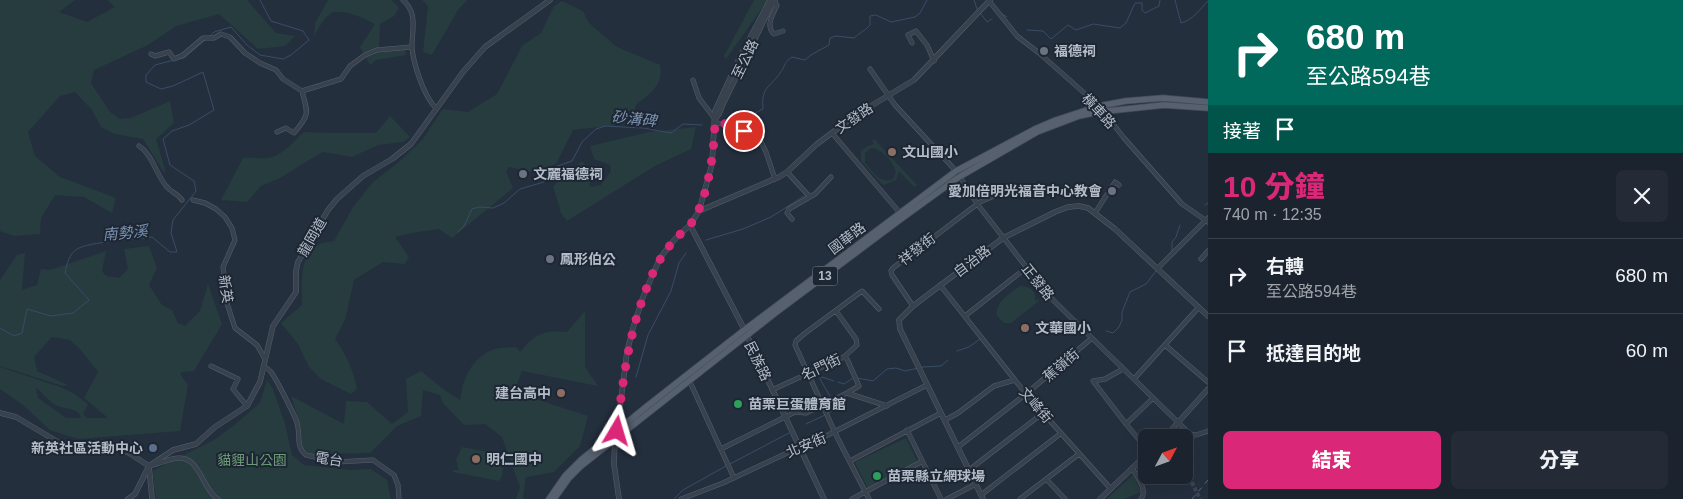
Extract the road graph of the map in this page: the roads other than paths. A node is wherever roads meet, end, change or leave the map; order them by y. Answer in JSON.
{"nodes":[{"id":1,"x":403,"y":0,"type":"edge"},
{"id":2,"x":550,"y":0,"type":"edge"},
{"id":3,"x":773,"y":1,"type":"edge"},
{"id":4,"x":989,"y":1,"type":"edge"},
{"id":5,"x":783,"y":31,"type":"dead end"},
{"id":6,"x":912,"y":43,"type":"dead end"},
{"id":7,"x":412,"y":47,"type":"junction"},
{"id":8,"x":151,"y":54,"type":"dead end"},
{"id":9,"x":934,"y":60,"type":"junction"},
{"id":10,"x":870,"y":69,"type":"dead end"},
{"id":11,"x":693,"y":80,"type":"dead end"},
{"id":12,"x":302,"y":90,"type":"junction"},
{"id":13,"x":889,"y":96,"type":"junction"},
{"id":14,"x":1208,"y":102,"type":"edge"},
{"id":15,"x":1179,"y":103,"type":"junction"},
{"id":16,"x":436,"y":108,"type":"junction"},
{"id":17,"x":1208,"y":108,"type":"edge"},
{"id":18,"x":1100,"y":109,"type":"junction"},
{"id":19,"x":715,"y":121,"type":"junction"},
{"id":20,"x":277,"y":132,"type":"dead end"},
{"id":21,"x":832,"y":133,"type":"junction"},
{"id":22,"x":139,"y":146,"type":"dead end"},
{"id":23,"x":787,"y":172,"type":"junction"},
{"id":24,"x":958,"y":174,"type":"junction"},
{"id":25,"x":831,"y":177,"type":"dead end"},
{"id":26,"x":775,"y":179,"type":"junction"},
{"id":27,"x":1118,"y":185,"type":"dead end"},
{"id":28,"x":1016,"y":193,"type":"dead end"},
{"id":29,"x":809,"y":196,"type":"junction"},
{"id":30,"x":182,"y":200,"type":"dead end"},
{"id":31,"x":193,"y":200,"type":"dead end"},
{"id":32,"x":978,"y":205,"type":"junction"},
{"id":33,"x":699,"y":210,"type":"junction"},
{"id":34,"x":1095,"y":213,"type":"junction"},
{"id":35,"x":902,"y":215,"type":"junction"},
{"id":36,"x":792,"y":219,"type":"dead end"},
{"id":37,"x":1207,"y":220,"type":"edge"},
{"id":38,"x":690,"y":225,"type":"junction"},
{"id":39,"x":1003,"y":238,"type":"junction"},
{"id":40,"x":1208,"y":251,"type":"edge"},
{"id":41,"x":1201,"y":259,"type":"dead end"},
{"id":42,"x":1026,"y":268,"type":"junction"},
{"id":43,"x":1158,"y":268,"type":"junction"},
{"id":44,"x":940,"y":285,"type":"junction"},
{"id":45,"x":913,"y":306,"type":"junction"},
{"id":46,"x":1199,"y":307,"type":"junction"},
{"id":47,"x":879,"y":309,"type":"dead end"},
{"id":48,"x":836,"y":311,"type":"junction"},
{"id":49,"x":965,"y":316,"type":"junction"},
{"id":50,"x":1208,"y":316,"type":"edge"},
{"id":51,"x":743,"y":331,"type":"junction"},
{"id":52,"x":746,"y":338,"type":"junction"},
{"id":53,"x":1092,"y":338,"type":"junction"},
{"id":54,"x":1165,"y":345,"type":"junction"},
{"id":55,"x":844,"y":357,"type":"junction"},
{"id":56,"x":265,"y":359,"type":"junction"},
{"id":57,"x":211,"y":366,"type":"dead end"},
{"id":58,"x":264,"y":367,"type":"junction"},
{"id":59,"x":1123,"y":369,"type":"junction"},
{"id":60,"x":808,"y":373,"type":"junction"},
{"id":61,"x":1134,"y":379,"type":"junction"},
{"id":62,"x":1014,"y":380,"type":"junction"},
{"id":63,"x":690,"y":382,"type":"junction"},
{"id":64,"x":1208,"y":382,"type":"edge"},
{"id":65,"x":927,"y":385,"type":"junction"},
{"id":66,"x":1208,"y":389,"type":"edge"},
{"id":67,"x":772,"y":390,"type":"junction"},
{"id":68,"x":847,"y":393,"type":"junction"},
{"id":69,"x":1026,"y":394,"type":"junction"},
{"id":70,"x":1153,"y":398,"type":"junction"},
{"id":71,"x":822,"y":405,"type":"junction"},
{"id":72,"x":247,"y":406,"type":"junction"},
{"id":73,"x":887,"y":406,"type":"junction"},
{"id":74,"x":941,"y":412,"type":"junction"},
{"id":75,"x":0,"y":413,"type":"edge"},
{"id":76,"x":1043,"y":413,"type":"junction"},
{"id":77,"x":785,"y":418,"type":"junction"},
{"id":78,"x":945,"y":420,"type":"junction"},
{"id":79,"x":1178,"y":422,"type":"junction"},
{"id":80,"x":1126,"y":424,"type":"junction"},
{"id":81,"x":1172,"y":429,"type":"edge"},
{"id":82,"x":906,"y":430,"type":"junction"},
{"id":83,"x":617,"y":431,"type":"junction"},
{"id":84,"x":1208,"y":431,"type":"edge"},
{"id":85,"x":835,"y":432,"type":"junction"},
{"id":86,"x":1060,"y":434,"type":"junction"},
{"id":87,"x":1138,"y":438,"type":"edge"},
{"id":88,"x":614,"y":440,"type":"junction"},
{"id":89,"x":800,"y":447,"type":"junction"},
{"id":90,"x":958,"y":447,"type":"junction"},
{"id":91,"x":721,"y":449,"type":"junction"},
{"id":92,"x":1079,"y":454,"type":"junction"},
{"id":93,"x":850,"y":461,"type":"junction"},
{"id":94,"x":921,"y":462,"type":"junction"},
{"id":95,"x":1138,"y":462,"type":"edge"},
{"id":96,"x":150,"y":466,"type":"junction"},
{"id":97,"x":1132,"y":468,"type":"junction"},
{"id":98,"x":969,"y":470,"type":"junction"},
{"id":99,"x":734,"y":478,"type":"junction"},
{"id":100,"x":1046,"y":478,"type":"junction"},
{"id":101,"x":976,"y":484,"type":"junction"},
{"id":102,"x":1112,"y":489,"type":"junction"},
{"id":103,"x":865,"y":492,"type":"junction"},
{"id":104,"x":552,"y":497,"type":"edge"},
{"id":105,"x":695,"y":497,"type":"edge"},
{"id":106,"x":982,"y":497,"type":"edge"},
{"id":107,"x":128,"y":499,"type":"edge"},
{"id":108,"x":152,"y":499,"type":"edge"},
{"id":109,"x":218,"y":499,"type":"edge"},
{"id":110,"x":399,"y":499,"type":"edge"},
{"id":111,"x":619,"y":499,"type":"edge"},
{"id":112,"x":681,"y":499,"type":"edge"},
{"id":113,"x":824,"y":499,"type":"edge"},
{"id":114,"x":852,"y":499,"type":"edge"},
{"id":115,"x":869,"y":499,"type":"edge"},
{"id":116,"x":941,"y":499,"type":"edge"},
{"id":117,"x":947,"y":499,"type":"edge"},
{"id":118,"x":1020,"y":499,"type":"edge"},
{"id":119,"x":1064,"y":499,"type":"edge"},
{"id":120,"x":1100,"y":499,"type":"edge"},
{"id":121,"x":1141,"y":499,"type":"edge"}],
"edges":[{"from":1,"to":7,"type":"street"},
{"from":2,"to":16,"type":"street","name":"龍岡道"},
{"from":3,"to":5,"type":"street"},
{"from":3,"to":19,"type":"street","name":"至公路"},
{"from":4,"to":9,"type":"street","name":"文發路"},
{"from":4,"to":18,"type":"street","name":"橫車路"},
{"from":6,"to":9,"type":"street"},
{"from":7,"to":12,"type":"street"},
{"from":7,"to":16,"type":"street"},
{"from":8,"to":12,"type":"street"},
{"from":9,"to":13,"type":"street","name":"文發路"},
{"from":10,"to":13,"type":"street","name":"正發路"},
{"from":11,"to":19,"type":"street"},
{"from":12,"to":20,"type":"street"},
{"from":13,"to":21,"type":"street","name":"文發路"},
{"from":13,"to":24,"type":"street","name":"正發路"},
{"from":14,"to":15,"type":"main road","name":"國華路","number":"13"},
{"from":15,"to":17,"type":"main road","name":"國華路","number":"13"},
{"from":15,"to":18,"type":"main road","name":"國華路","number":"13"},
{"from":16,"to":56,"type":"street","name":"龍岡道"},
{"from":18,"to":24,"type":"main road","name":"國華路","number":"13"},
{"from":18,"to":37,"type":"street","name":"橫車路"},
{"from":19,"to":26,"type":"street"},
{"from":19,"to":33,"type":"street","name":"至公路"},
{"from":21,"to":23,"type":"street","name":"文發路"},
{"from":21,"to":35,"type":"street"},
{"from":22,"to":30,"type":"street"},
{"from":23,"to":26,"type":"street","name":"文發路"},
{"from":23,"to":29,"type":"street"},
{"from":24,"to":32,"type":"street","name":"正發路"},
{"from":24,"to":35,"type":"main road","name":"國華路","number":"13"},
{"from":25,"to":29,"type":"street"},
{"from":26,"to":33,"type":"street","name":"文發路"},
{"from":27,"to":34,"type":"street"},
{"from":28,"to":32,"type":"street"},
{"from":29,"to":36,"type":"street"},
{"from":31,"to":56,"type":"street","name":"新英"},
{"from":32,"to":39,"type":"street","name":"正發路"},
{"from":32,"to":45,"type":"street","name":"祥發街"},
{"from":33,"to":38,"type":"street","name":"至公路"},
{"from":34,"to":39,"type":"street","name":"自治路"},
{"from":34,"to":43,"type":"street","name":"自治路"},
{"from":35,"to":51,"type":"main road","name":"國華路","number":"13"},
{"from":35,"to":52,"type":"main road","name":"國華路","number":"13"},
{"from":37,"to":43,"type":"street"},
{"from":38,"to":51,"type":"street","name":"民族路"},
{"from":38,"to":83,"type":"street","name":"至公路"},
{"from":39,"to":42,"type":"street","name":"正發路"},
{"from":39,"to":44,"type":"street","name":"自治路"},
{"from":40,"to":41,"type":"street"},
{"from":42,"to":49,"type":"street"},
{"from":42,"to":53,"type":"street","name":"正發路"},
{"from":43,"to":46,"type":"street","name":"自治路"},
{"from":44,"to":45,"type":"street","name":"自治路"},
{"from":44,"to":49,"type":"street","name":"文峰街"},
{"from":45,"to":65,"type":"street","name":"自治路"},
{"from":46,"to":50,"type":"street","name":"自治路"},
{"from":46,"to":54,"type":"street"},
{"from":47,"to":48,"type":"street"},
{"from":48,"to":55,"type":"street","name":"名門街"},
{"from":48,"to":60,"type":"street"},
{"from":49,"to":62,"type":"street","name":"文峰街"},
{"from":51,"to":52,"type":"street","name":"民族路"},
{"from":51,"to":83,"type":"main road","name":"國華路","number":"13"},
{"from":52,"to":63,"type":"main road","name":"國華路","number":"13"},
{"from":52,"to":67,"type":"street","name":"民族路"},
{"from":53,"to":59,"type":"street","name":"正發路"},
{"from":53,"to":69,"type":"street","name":"蕉嶺街"},
{"from":54,"to":61,"type":"street"},
{"from":54,"to":64,"type":"street"},
{"from":55,"to":60,"type":"street","name":"名門街"},
{"from":55,"to":68,"type":"street"},
{"from":56,"to":58,"type":"street","name":"龍岡道"},
{"from":57,"to":72,"type":"street"},
{"from":58,"to":72,"type":"street","name":"龍岡道"},
{"from":58,"to":110,"type":"street","name":"電台"},
{"from":59,"to":61,"type":"street","name":"正發路"},
{"from":59,"to":80,"type":"street"},
{"from":60,"to":67,"type":"street","name":"名門街"},
{"from":60,"to":71,"type":"street"},
{"from":61,"to":70,"type":"street","name":"正發路"},
{"from":62,"to":69,"type":"street","name":"文峰街"},
{"from":62,"to":78,"type":"street"},
{"from":63,"to":88,"type":"main road","name":"國華路","number":"13"},
{"from":63,"to":91,"type":"street"},
{"from":65,"to":73,"type":"street","name":"北安街"},
{"from":65,"to":74,"type":"street","name":"自治路"},
{"from":66,"to":79,"type":"street"},
{"from":67,"to":77,"type":"street","name":"民族路"},
{"from":68,"to":71,"type":"street"},
{"from":68,"to":73,"type":"street"},
{"from":69,"to":76,"type":"street","name":"文峰街"},
{"from":69,"to":90,"type":"street","name":"蕉嶺街"},
{"from":70,"to":79,"type":"street","name":"正發路"},
{"from":70,"to":80,"type":"street"},
{"from":71,"to":77,"type":"street"},
{"from":71,"to":85,"type":"street"},
{"from":72,"to":96,"type":"street","name":"龍岡道"},
{"from":73,"to":85,"type":"street","name":"北安街"},
{"from":74,"to":78,"type":"street","name":"自治路"},
{"from":74,"to":82,"type":"street"},
{"from":75,"to":96,"type":"street"},
{"from":76,"to":86,"type":"street","name":"文峰街"},
{"from":76,"to":98,"type":"street"},
{"from":77,"to":89,"type":"street","name":"民族路"},
{"from":77,"to":91,"type":"street"},
{"from":78,"to":90,"type":"street","name":"自治路"},
{"from":79,"to":81,"type":"street"},
{"from":79,"to":84,"type":"street","name":"正發路"},
{"from":80,"to":87,"type":"street"},
{"from":82,"to":93,"type":"street"},
{"from":82,"to":94,"type":"street"},
{"from":83,"to":88,"type":"street","name":"至公路"},
{"from":83,"to":104,"type":"main road","name":"國華路","number":"13"},
{"from":85,"to":89,"type":"street","name":"北安街"},
{"from":85,"to":93,"type":"street"},
{"from":86,"to":92,"type":"street","name":"文峰街"},
{"from":86,"to":106,"type":"street"},
{"from":88,"to":104,"type":"main road","name":"國華路","number":"13"},
{"from":88,"to":111,"type":"street","name":"至公路"},
{"from":89,"to":99,"type":"street","name":"北安街"},
{"from":89,"to":113,"type":"street","name":"民族路"},
{"from":90,"to":98,"type":"street","name":"自治路"},
{"from":91,"to":99,"type":"street"},
{"from":92,"to":100,"type":"street"},
{"from":92,"to":102,"type":"street","name":"文峰街"},
{"from":93,"to":103,"type":"street"},
{"from":94,"to":103,"type":"street"},
{"from":94,"to":116,"type":"street"},
{"from":95,"to":97,"type":"street"},
{"from":96,"to":107,"type":"street","name":"龍岡道"},
{"from":96,"to":108,"type":"street"},
{"from":96,"to":109,"type":"street"},
{"from":97,"to":102,"type":"street"},
{"from":97,"to":121,"type":"street"},
{"from":98,"to":101,"type":"street","name":"自治路"},
{"from":99,"to":105,"type":"street","name":"北安街"},
{"from":100,"to":118,"type":"street"},
{"from":100,"to":119,"type":"street"},
{"from":101,"to":106,"type":"street","name":"自治路"},
{"from":101,"to":117,"type":"street"},
{"from":102,"to":120,"type":"street"},
{"from":103,"to":114,"type":"street"},
{"from":103,"to":115,"type":"street"},
{"from":105,"to":112,"type":"street","name":"北安街"}]}
